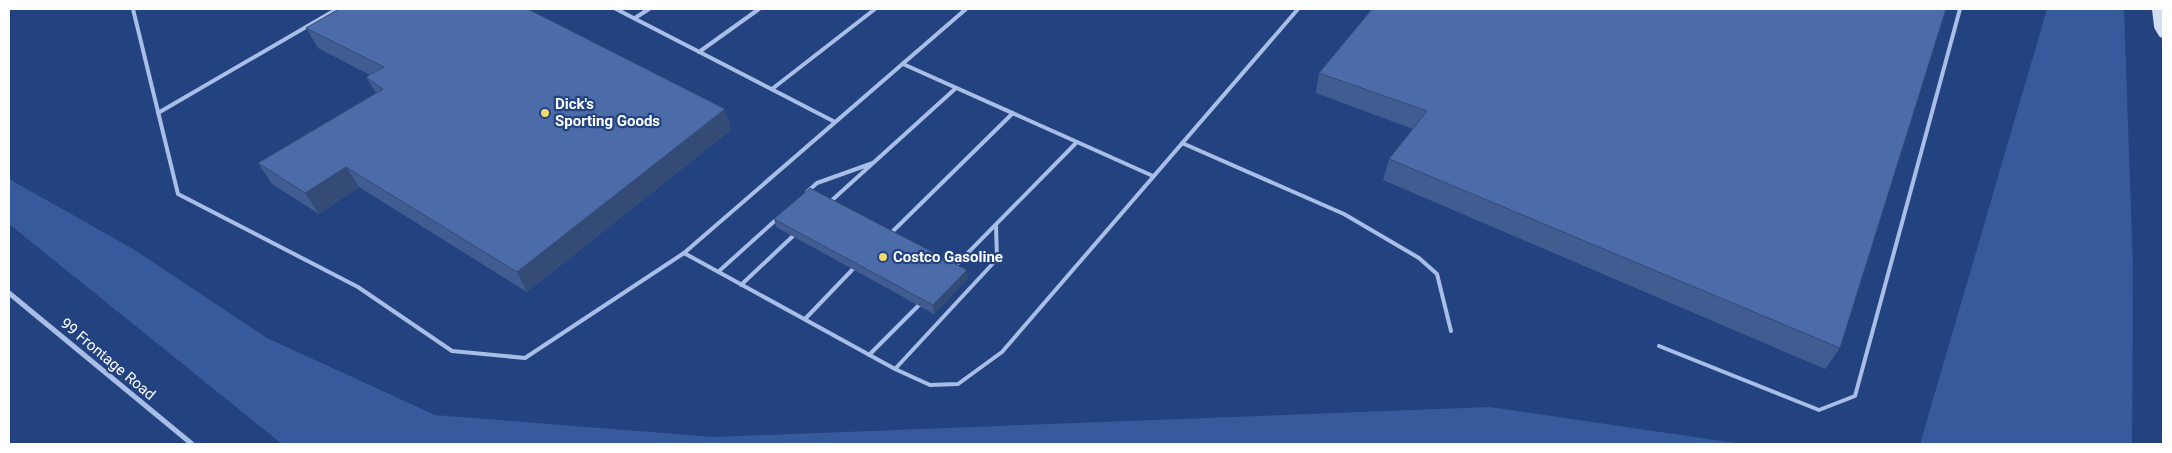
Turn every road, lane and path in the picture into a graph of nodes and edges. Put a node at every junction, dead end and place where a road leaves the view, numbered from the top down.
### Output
1 (133, 9) edge
2 (337, 9) edge
3 (616, 9) edge
4 (649, 9) edge
5 (759, 9) edge
6 (875, 9) edge
7 (966, 9) edge
8 (1298, 9) edge
9 (1960, 9) edge
10 (2157, 9) edge
11 (634, 18) junction
12 (2163, 33) edge
13 (699, 52) junction
14 (903, 64) junction
15 (956, 88) junction
16 (772, 89) junction
17 (158, 113) junction
18 (1013, 113) junction
19 (836, 122) junction
20 (1077, 142) junction
21 (1182, 143) junction
22 (873, 163) junction
23 (1153, 176) junction
24 (803, 196) edge
25 (828, 205) edge
26 (782, 215) edge
27 (996, 225) junction
28 (793, 236) edge
29 (888, 236) edge
30 (684, 254) junction
31 (853, 269) edge
32 (951, 270) edge
33 (718, 272) junction
34 (741, 285) junction
35 (9, 293) edge
36 (919, 305) edge
37 (804, 319) junction
38 (1451, 331) dead end
39 (1659, 346) dead end
40 (868, 355) junction
41 (895, 369) junction
42 (192, 444) edge

1 - 17 lane
2 - 17 lane
3 - 11 lane
4 - 11 lane
5 - 13 lane
6 - 16 lane
7 - 14 lane
8 - 21 lane
9 - 39 lane
10 - 12 main road
11 - 13 lane
13 - 16 lane
14 - 15 lane
14 - 19 lane
15 - 18 lane
15 - 22 lane
16 - 19 lane
17 - 30 lane
18 - 20 lane
18 - 29 lane
19 - 30 lane
20 - 23 lane
20 - 27 lane
21 - 23 lane
21 - 38 lane
22 - 24 lane
22 - 25 lane
23 - 41 lane
26 - 33 lane
27 - 32 lane
27 - 41 lane
28 - 34 lane
30 - 33 lane
31 - 37 lane
33 - 34 lane
34 - 37 lane
35 - 42 street, 99 Frontage Road
36 - 40 lane
37 - 40 lane
40 - 41 lane

